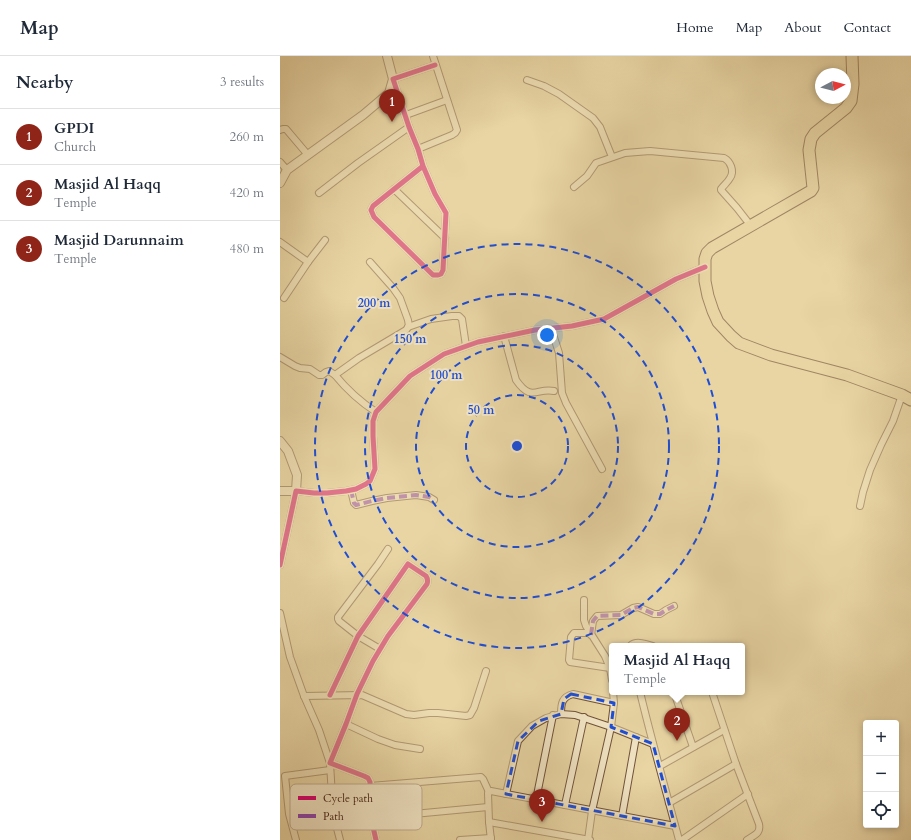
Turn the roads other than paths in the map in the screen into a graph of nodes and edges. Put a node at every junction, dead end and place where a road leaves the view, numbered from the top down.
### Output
1 (387, 56) edge
2 (433, 56) edge
3 (852, 56) edge
4 (435, 65) junction
5 (393, 78) junction
6 (526, 80) dead end
7 (447, 100) junction
8 (406, 115) junction
9 (410, 126) junction
10 (280, 130) edge
11 (418, 149) junction
12 (308, 155) junction
13 (612, 157) junction
14 (280, 162) edge
15 (423, 166) junction
16 (287, 170) junction
17 (280, 183) edge
18 (574, 187) dead end
19 (394, 189) junction
20 (319, 193) dead end
21 (751, 226) junction
22 (445, 238) junction
23 (325, 240) dead end
24 (280, 242) edge
25 (308, 262) junction
26 (370, 262) dead end
27 (705, 266) junction
28 (284, 298) dead end
29 (408, 327) junction
30 (551, 328) junction
31 (504, 336) junction
32 (466, 346) junction
33 (280, 357) edge
34 (335, 375) junction
35 (554, 391) dead end
36 (906, 397) edge
37 (376, 412) junction
38 (280, 442) edge
39 (602, 469) dead end
40 (351, 490) junction
41 (280, 491) edge
42 (296, 491) junction
43 (434, 500) dead end
44 (860, 506) dead end
45 (388, 549) dead end
46 (281, 555) edge
47 (280, 565) edge
48 (584, 600) dead end
49 (674, 606) dead end
50 (280, 613) edge
51 (591, 634) junction
52 (358, 636) junction
53 (380, 649) junction
54 (609, 666) edge
55 (609, 668) edge
56 (486, 671) dead end
57 (357, 694) junction
58 (330, 695) junction
59 (613, 695) edge
60 (641, 695) edge
61 (675, 695) edge
62 (713, 695) edge
63 (304, 696) junction
64 (614, 703) junction
65 (561, 714) junction
66 (553, 716) junction
67 (584, 718) junction
68 (346, 724) junction
69 (611, 727) junction
70 (724, 730) junction
71 (636, 738) junction
72 (653, 744) junction
73 (693, 747) junction
74 (420, 749) dead end
75 (736, 764) junction
76 (330, 766) junction
77 (660, 766) junction
78 (282, 776) edge
79 (331, 784) edge
80 (370, 784) edge
81 (395, 784) edge
82 (489, 792) junction
83 (506, 794) junction
84 (748, 794) junction
85 (536, 800) junction
86 (669, 804) junction
87 (565, 805) junction
88 (488, 807) junction
89 (592, 811) junction
90 (422, 813) edge
91 (622, 816) junction
92 (290, 818) edge
93 (489, 822) junction
94 (675, 826) junction
95 (293, 830) edge
96 (337, 830) edge
97 (374, 830) edge
98 (491, 839) edge
99 (296, 840) edge
100 (340, 840) edge
101 (376, 840) edge
102 (460, 840) edge
103 (589, 840) edge
104 (679, 840) edge
105 (682, 840) edge
106 (747, 840) edge

1 - 5 street
2 - 4 street
3 - 21 highway
4 - 5 street
4 - 7 street
5 - 8 street
5 - 12 street
6 - 13 street
7 - 8 street
7 - 11 street
8 - 9 street
9 - 11 street
9 - 20 street
10 - 12 street
11 - 15 street
12 - 16 street
13 - 18 street
13 - 21 street
14 - 16 street
15 - 19 street
15 - 22 street
16 - 17 street
19 - 22 street
19 - 22 street
21 - 27 highway
23 - 25 street
24 - 25 street
25 - 28 street
26 - 29 street
27 - 30 street
27 - 36 highway
29 - 32 street
29 - 34 street
30 - 31 street
30 - 39 street
31 - 32 street
31 - 35 street
32 - 37 street
33 - 34 street
34 - 37 street
36 - 44 street
37 - 40 street
38 - 42 street
40 - 42 street
40 - 43 street
41 - 42 street
42 - 46 street
45 - 52 street
46 - 47 street
48 - 51 street
49 - 51 street
50 - 63 street
51 - 54 street
51 - 55 street
52 - 53 street
52 - 53 street
52 - 58 street
53 - 57 street
56 - 57 street
57 - 58 street
57 - 68 street
58 - 63 street
59 - 64 street
60 - 72 street
61 - 73 street
62 - 70 street
63 - 76 street
64 - 65 street
64 - 69 street
65 - 66 street
65 - 67 street
66 - 83 street
66 - 85 street
67 - 69 street
67 - 87 street
68 - 74 street
68 - 76 street
69 - 71 street
69 - 89 street
70 - 73 street
70 - 75 street
71 - 72 street
71 - 91 street
72 - 77 street
73 - 77 street
75 - 84 street
75 - 86 street
76 - 78 street
76 - 79 street
76 - 80 street
77 - 86 street
78 - 92 street
81 - 82 street
82 - 83 street
82 - 88 street
83 - 85 street
84 - 105 street
84 - 106 street
85 - 87 street
86 - 94 street
87 - 89 street
88 - 90 street
88 - 93 street
89 - 91 street
89 - 103 street
91 - 94 street
93 - 98 street
93 - 103 street
94 - 104 street
95 - 99 street
96 - 100 street
97 - 101 street
98 - 102 street

